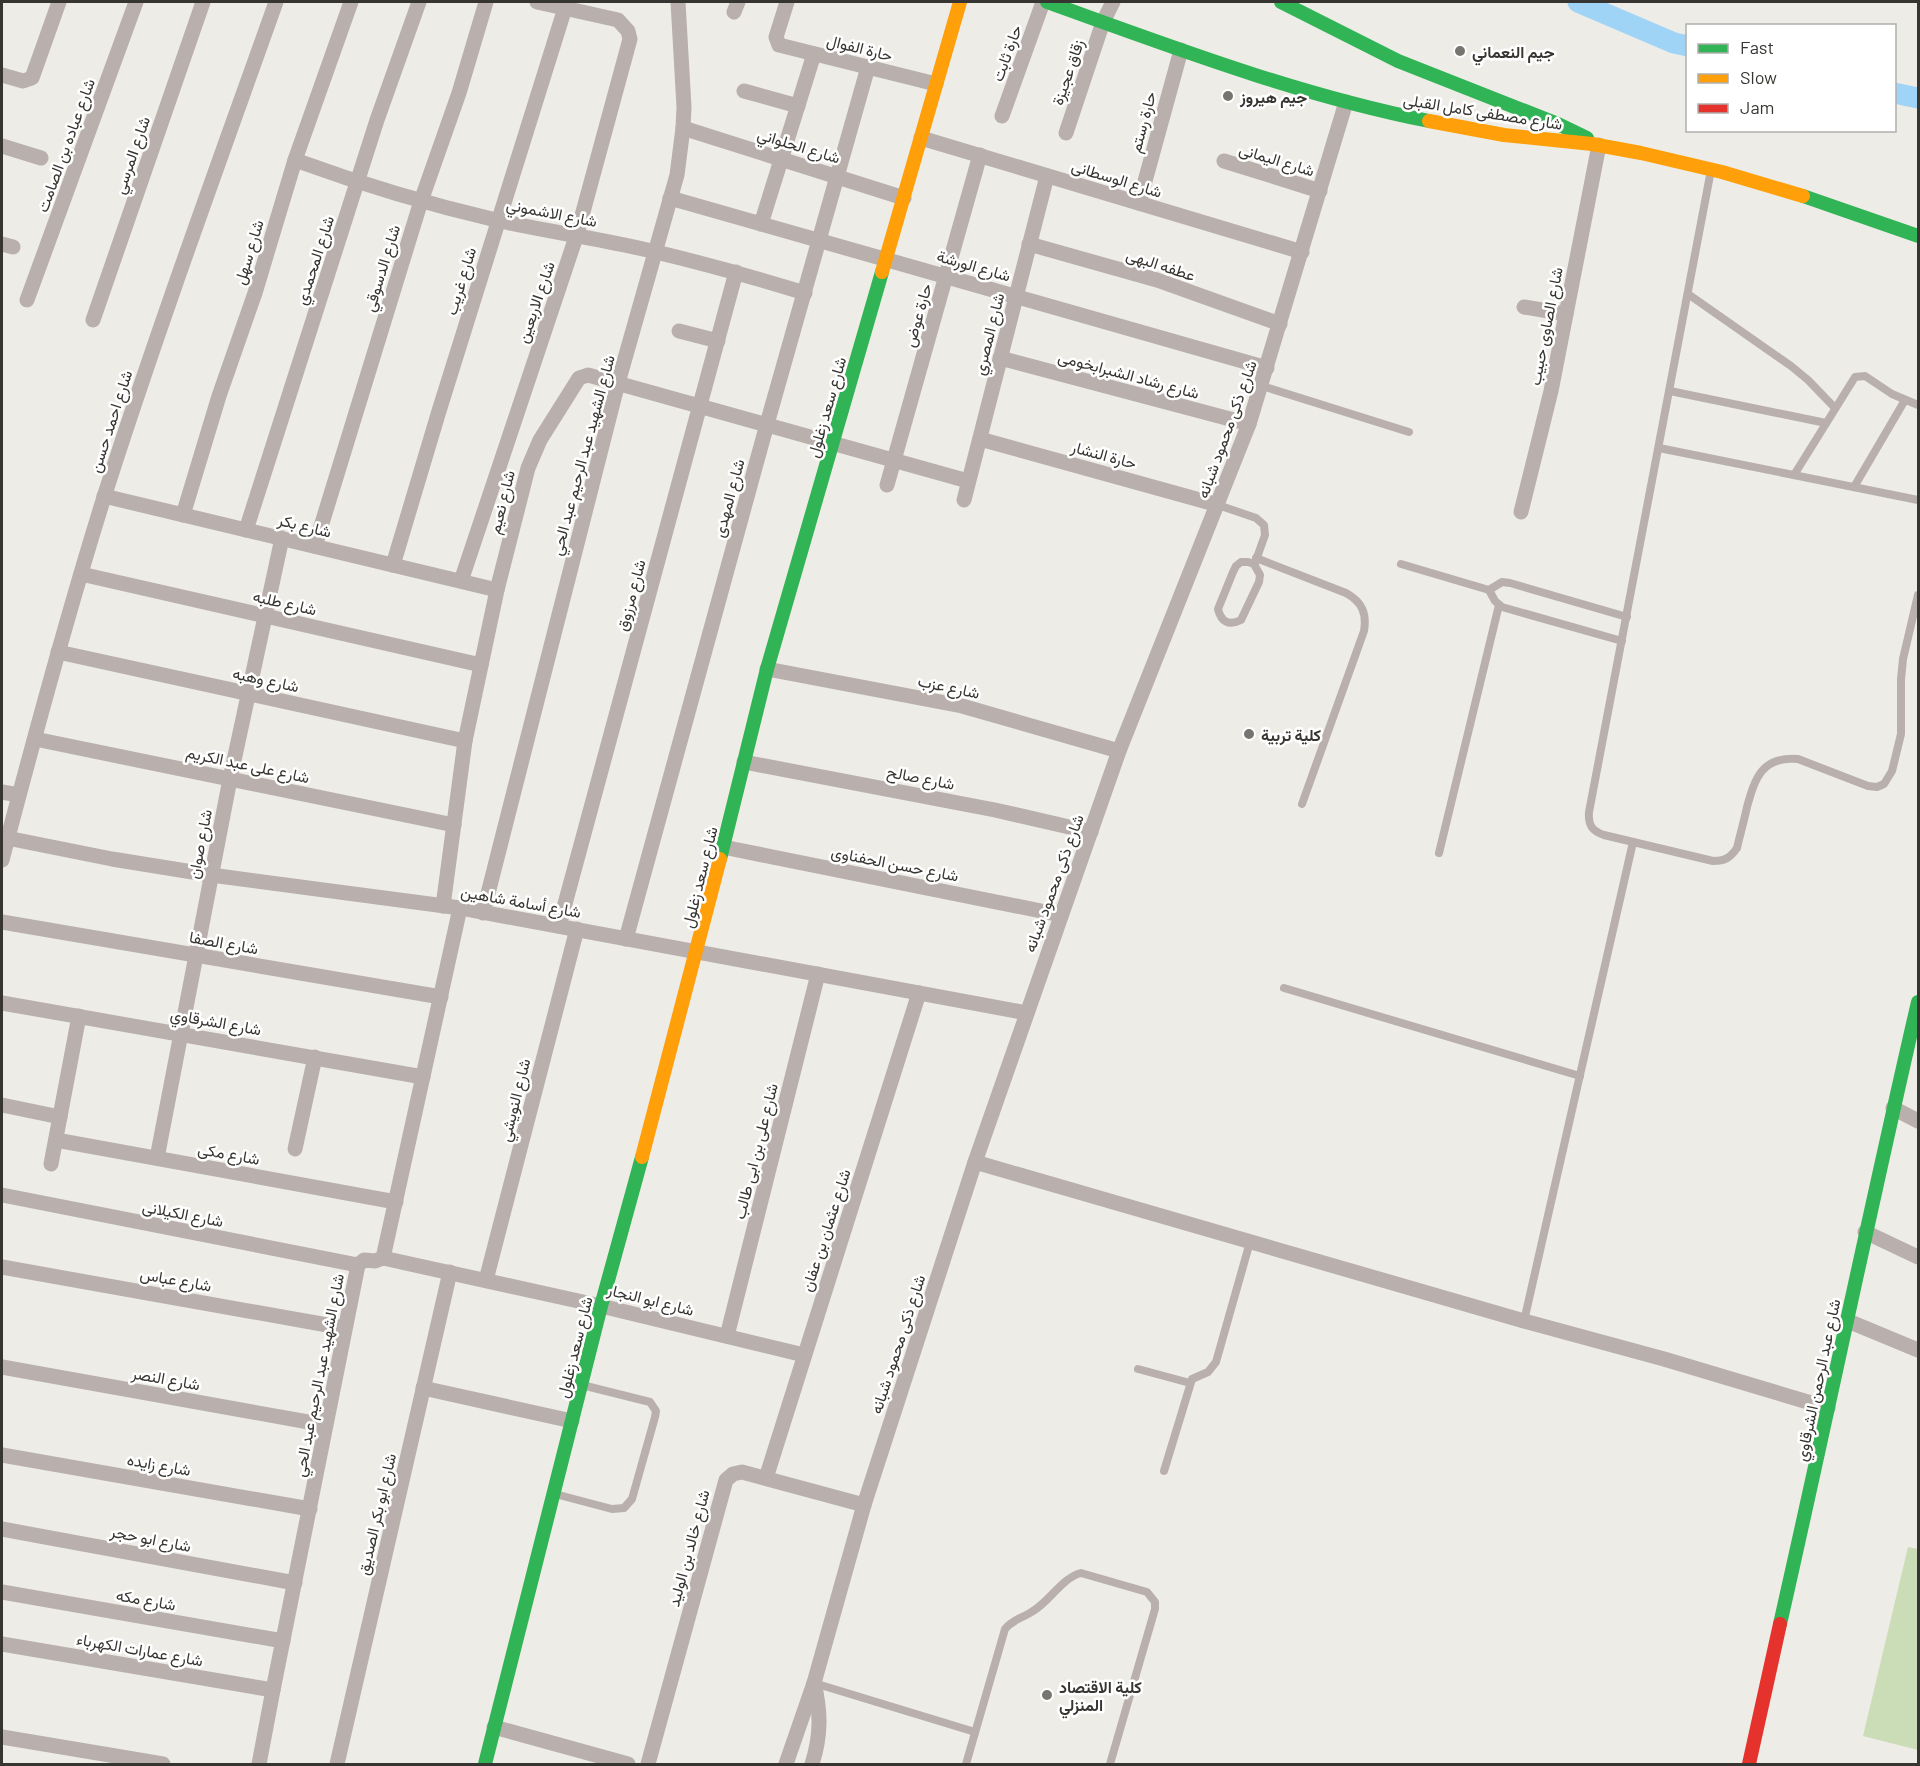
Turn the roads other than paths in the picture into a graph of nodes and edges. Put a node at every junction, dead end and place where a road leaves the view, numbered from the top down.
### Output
1 (59, 2) edge
2 (136, 2) edge
3 (203, 2) edge
4 (276, 2) edge
5 (351, 2) edge
6 (419, 2) edge
7 (486, 2) edge
8 (537, 2) edge
9 (678, 2) edge
10 (787, 2) edge
11 (960, 2) edge
12 (1045, 2) edge
13 (1113, 2) edge
14 (1281, 2) edge
15 (561, 6) edge
16 (1103, 22) junction
17 (1180, 50) junction
18 (814, 54) junction
19 (868, 68) junction
20 (2, 75) edge
21 (936, 84) junction
22 (744, 91) dead end
23 (1346, 102) junction
24 (798, 106) junction
25 (1002, 116) dead end
26 (683, 128) junction
27 (1066, 133) dead end
28 (921, 138) junction
29 (1599, 145) junction
30 (2, 146) edge
31 (980, 155) junction
32 (41, 158) dead end
33 (782, 159) junction
34 (295, 160) junction
35 (1224, 162) dead end
36 (1711, 169) junction
37 (837, 176) junction
38 (1047, 176) junction
39 (357, 183) junction
40 (1320, 190) junction
41 (670, 198) junction
42 (904, 198) junction
43 (421, 201) junction
44 (1139, 203) junction
45 (498, 220) junction
46 (761, 224) junction
47 (578, 234) junction
48 (1918, 236) edge
49 (820, 240) junction
50 (1029, 244) junction
51 (656, 251) junction
52 (1302, 252) junction
53 (887, 259) junction
54 (736, 272) junction
55 (946, 276) junction
56 (805, 293) junction
57 (1688, 294) junction
58 (1016, 296) junction
59 (27, 300) dead end
60 (1524, 307) dead end
61 (1566, 314) junction
62 (93, 320) dead end
63 (1280, 324) junction
64 (680, 331) dead end
65 (718, 340) junction
66 (1000, 358) junction
67 (1267, 368) junction
68 (618, 383) junction
69 (1262, 386) junction
70 (1670, 391) junction
71 (1905, 400) junction
72 (1918, 405) edge
73 (700, 406) junction
74 (1835, 408) junction
75 (1826, 423) junction
76 (767, 424) junction
77 (1249, 424) junction
78 (1409, 432) dead end
79 (980, 439) junction
80 (833, 442) junction
81 (1659, 448) junction
82 (894, 460) junction
83 (1794, 475) junction
84 (968, 481) junction
85 (887, 485) dead end
86 (1854, 487) junction
87 (105, 496) junction
88 (964, 500) dead end
89 (1918, 500) edge
90 (1218, 505) junction
91 (1521, 512) dead end
92 (183, 515) junction
93 (246, 530) junction
94 (282, 538) junction
95 (315, 546) junction
96 (1255, 561) junction
97 (1401, 564) dead end
98 (393, 565) junction
99 (81, 574) junction
100 (460, 581) junction
101 (497, 590) junction
102 (1490, 590) junction
103 (1918, 595) edge
104 (1499, 605) junction
105 (265, 616) junction
106 (1627, 617) junction
107 (1622, 641) junction
108 (58, 652) junction
109 (481, 665) junction
110 (768, 669) junction
111 (248, 694) junction
112 (34, 739) junction
113 (465, 741) junction
114 (1119, 752) junction
115 (744, 762) junction
116 (230, 779) junction
117 (2, 792) edge
118 (19, 795) junction
119 (1302, 804) dead end
120 (454, 825) junction
121 (1090, 832) junction
122 (8, 838) junction
123 (1633, 842) junction
124 (723, 847) junction
125 (1439, 853) dead end
126 (2, 860) edge
127 (211, 875) junction
128 (443, 906) junction
129 (460, 908) junction
130 (483, 913) junction
131 (1060, 915) junction
132 (2, 922) edge
133 (559, 926) junction
134 (576, 929) junction
135 (626, 939) junction
136 (697, 952) junction
137 (195, 955) junction
138 (818, 974) junction
139 (1284, 988) dead end
140 (919, 993) junction
141 (441, 997) junction
142 (1918, 1002) edge
143 (2, 1003) edge
144 (1027, 1012) junction
145 (79, 1016) junction
146 (180, 1033) junction
147 (315, 1058) junction
148 (1580, 1076) junction
149 (423, 1077) junction
150 (2, 1105) edge
151 (1893, 1108) junction
152 (60, 1117) junction
153 (1918, 1121) edge
154 (56, 1140) junction
155 (296, 1149) dead end
156 (157, 1158) junction
157 (975, 1162) junction
158 (51, 1164) dead end
159 (2, 1195) edge
160 (396, 1202) junction
161 (1865, 1232) junction
162 (1250, 1242) junction
163 (1918, 1257) edge
164 (383, 1258) junction
165 (358, 1265) junction
166 (2, 1267) edge
167 (450, 1272) junction
168 (486, 1280) junction
169 (601, 1305) junction
170 (1524, 1321) junction
171 (1848, 1322) junction
172 (344, 1328) junction
173 (727, 1336) junction
174 (1918, 1350) edge
175 (804, 1356) junction
176 (2, 1367) edge
177 (1138, 1369) dead end
178 (1190, 1383) junction
179 (581, 1385) junction
180 (423, 1388) junction
181 (1828, 1408) junction
182 (572, 1420) junction
183 (325, 1425) junction
184 (2, 1455) edge
185 (1164, 1471) dead end
186 (766, 1478) junction
187 (554, 1493) junction
188 (864, 1505) junction
189 (310, 1509) junction
190 (2, 1529) edge
191 (295, 1583) junction
192 (2, 1592) edge
193 (283, 1641) junction
194 (2, 1644) edge
195 (814, 1683) junction
196 (273, 1690) junction
197 (494, 1727) junction
198 (975, 1732) junction
199 (2, 1737) edge
200 (163, 1764) edge
201 (259, 1764) edge
202 (339, 1764) edge
203 (485, 1764) edge
204 (628, 1764) edge
205 (648, 1764) edge
206 (786, 1764) edge
207 (812, 1764) edge
208 (966, 1764) edge
209 (1110, 1764) edge
210 (1749, 1764) edge

1 - 20 street
2 - 59 street, شارع عباده بن الصامت
3 - 62 street, شارع المرسي
4 - 87 street, شارع احمد حسن
5 - 34 street, شارع سهل
6 - 39 street, شارع المحمدي
7 - 43 street, شارع الدسوقي
8 - 15 street
9 - 26 street, شارع الشهيد عبد الرحيم عبد الحي
10 - 18 street, حارة الفوال
11 - 21 street, شارع سعد زغلول
12 - 16 street, شارع مصطفى كامل القبلى
12 - 25 street, حارة ثابت
13 - 16 street, زقاق عجيزة
14 - 29 street
15 - 45 street, شارع غريب
15 - 47 street, شارع الاربعين
16 - 17 street, شارع مصطفى كامل القبلى
16 - 27 street, زقاق عجيزة
17 - 23 street, شارع مصطفى كامل القبلى
17 - 44 street, حارة رستم
18 - 19 street, حارة الفوال
18 - 24 street
19 - 21 street, حارة الفوال
19 - 37 street, شارع المهدى
21 - 28 street, شارع سعد زغلول
22 - 24 street
23 - 29 street, شارع مصطفى كامل القبلى
23 - 40 street, شارع ذكى محمود شبانه
24 - 33 street
26 - 33 street, شارع الحلواني
26 - 41 street, شارع الشهيد عبد الرحيم عبد الحي
28 - 31 street, شارع الوسطانى
28 - 42 street, شارع سعد زغلول
29 - 36 street, شارع مصطفى كامل القبلى
29 - 61 street, شارع الصاوى حبيب
30 - 32 street
31 - 38 street, شارع الوسطانى
31 - 55 street, حارة عوض
33 - 37 street, شارع الحلواني
33 - 46 street
34 - 39 street, شارع الاشموني
34 - 92 street, شارع سهل
35 - 40 street, شارع اليمانى
36 - 48 street, شارع مصطفى كامل القبلى
36 - 57 lane
37 - 42 street, شارع الحلواني
37 - 49 street, شارع المهدى
38 - 44 street, شارع الوسطانى
38 - 50 street, شارع المصري
39 - 43 street, شارع الاشموني
39 - 93 street, شارع المحمدي
40 - 52 street, شارع ذكى محمود شبانه
41 - 46 street, شارع الورشة
41 - 51 street, شارع الشهيد عبد الرحيم عبد الحي
42 - 53 street, شارع سعد زغلول
43 - 45 street, شارع الاشموني
43 - 95 street, شارع الدسوقي
44 - 52 street, شارع الوسطانى
45 - 47 street, شارع الاشموني
45 - 98 street, شارع غريب
46 - 49 street, شارع الورشة
47 - 51 street, شارع الاشموني
47 - 100 street, شارع الاربعين
49 - 53 street, شارع الورشة
49 - 56 street, شارع المهدى
50 - 58 street, شارع المصري
50 - 63 street, عطفه البهى
51 - 54 street, شارع الاشموني
51 - 68 street, شارع الشهيد عبد الرحيم عبد الحي
52 - 63 street, شارع ذكى محمود شبانه
53 - 55 street, شارع الورشة
53 - 80 street, شارع سعد زغلول
54 - 56 street, شارع الاشموني
54 - 65 street, شارع مرزوق
55 - 58 street, شارع الورشة
55 - 82 street, حارة عوض
56 - 76 street, شارع المهدى
57 - 70 lane
57 - 74 lane
58 - 66 street, شارع المصري
58 - 67 street, شارع الورشة
60 - 61 street
61 - 91 street, شارع الصاوى حبيب
63 - 67 street, شارع ذكى محمود شبانه
64 - 65 street
65 - 73 street, شارع مرزوق
66 - 77 street, شارع رشاد الشبرابخومى
66 - 79 street, شارع المصري
67 - 69 street, شارع ذكى محمود شبانه
68 - 73 street, شارع نعيم
68 - 101 street, شارع نعيم
68 - 130 street, شارع الشهيد عبد الرحيم عبد الحي
69 - 77 street, شارع ذكى محمود شبانه
69 - 78 lane
70 - 75 lane
70 - 81 lane
71 - 72 lane
71 - 74 lane
71 - 86 lane
73 - 76 street, شارع نعيم
73 - 133 street, شارع مرزوق
74 - 75 lane
75 - 83 lane
76 - 80 street, شارع نعيم
76 - 135 street, شارع المهدى
77 - 90 street, شارع ذكى محمود شبانه
79 - 84 street, شارع المصري
79 - 90 street, حارة النشار
80 - 82 street, شارع نعيم
80 - 110 street, شارع سعد زغلول
81 - 83 lane
81 - 106 lane
82 - 84 street, شارع نعيم
82 - 85 street, حارة عوض
83 - 86 lane
84 - 88 street, شارع المصري
86 - 89 lane
87 - 92 street, شارع بكر
87 - 99 street, شارع احمد حسن
90 - 96 lane
90 - 114 street, شارع ذكى محمود شبانه
92 - 93 street, شارع بكر
93 - 94 street, شارع بكر
94 - 95 street, شارع بكر
94 - 105 street, شارع صوان
95 - 98 street, شارع بكر
96 - 96 lane
96 - 119 lane
97 - 102 lane
98 - 100 street, شارع بكر
99 - 105 street, شارع طلبه
99 - 108 street, شارع احمد حسن
100 - 101 street, شارع بكر
101 - 109 street, شارع نعيم
102 - 104 lane
102 - 106 lane
103 - 123 lane
104 - 107 lane
104 - 125 lane
105 - 109 street, شارع طلبه
105 - 111 street, شارع صوان
106 - 107 lane
107 - 123 lane
108 - 111 street, شارع وهبه
108 - 112 street, شارع احمد حسن
109 - 113 street, شارع نعيم
110 - 114 street, شارع عزب
110 - 115 street, شارع سعد زغلول
111 - 113 street, شارع وهبه
111 - 116 street, شارع صوان
112 - 116 street, شارع على عبد الكريم
112 - 118 street, شارع احمد حسن
113 - 120 street, شارع نعيم
114 - 121 street, شارع ذكى محمود شبانه
115 - 121 street, شارع صالح
115 - 124 street, شارع سعد زغلول
116 - 120 street, شارع على عبد الكريم
116 - 127 street, شارع صوان
117 - 118 street
118 - 122 street, شارع احمد حسن
120 - 128 street, شارع نعيم
121 - 131 street, شارع ذكى محمود شبانه
122 - 126 street, شارع احمد حسن
122 - 127 street, شارع أسامة شاهين
123 - 148 lane
124 - 131 street, شارع حسن الحفناوى
124 - 136 street, شارع سعد زغلول
127 - 128 street, شارع أسامة شاهين
127 - 137 street, شارع صوان
128 - 129 street, شارع أسامة شاهين
129 - 130 street, شارع أسامة شاهين
129 - 141 street
130 - 133 street, شارع أسامة شاهين
131 - 144 street, شارع ذكى محمود شبانه
132 - 137 street, شارع الصفا
133 - 134 street, شارع أسامة شاهين
134 - 135 street, شارع أسامة شاهين
134 - 168 street, شارع النويشي
135 - 136 street, شارع أسامة شاهين
136 - 138 street, شارع أسامة شاهين
136 - 169 street, شارع سعد زغلول
137 - 141 street, شارع الصفا
137 - 146 street, شارع صوان
138 - 140 street, شارع أسامة شاهين
138 - 173 street, شارع على بن ابى طالب
139 - 148 lane
140 - 144 street, شارع أسامة شاهين
140 - 175 street, شارع عثمان بن عفان
141 - 149 street
142 - 151 street, شارع عبد الرحمن الشرقاوي
143 - 145 street, شارع الشرقاوي
144 - 157 street, شارع ذكى محمود شبانه
145 - 146 street, شارع الشرقاوي
145 - 152 street
146 - 147 street, شارع الشرقاوي
146 - 156 street, شارع صوان
147 - 149 street, شارع الشرقاوي
147 - 155 street
148 - 170 lane
149 - 160 street
150 - 152 street
151 - 153 street
151 - 161 street, شارع عبد الرحمن الشرقاوي
152 - 154 street
154 - 156 street, شارع مكى
154 - 158 street
156 - 160 street, شارع مكى
157 - 162 street
157 - 188 street, شارع ذكى محمود شبانه
159 - 165 street, شارع الكيلانى
160 - 164 street
161 - 163 street
161 - 171 street, شارع عبد الرحمن الشرقاوي
162 - 170 street
162 - 178 lane
164 - 165 street, شارع الشهيد عبد الرحيم عبد الحي
164 - 167 street, شارع ابو النجار
165 - 172 street, شارع الشهيد عبد الرحيم عبد الحي
166 - 172 street, شارع عباس
167 - 168 street, شارع ابو النجار
167 - 180 street, شارع ابو بكر الصديق
168 - 169 street, شارع ابو النجار
169 - 173 street, شارع ابو النجار
169 - 179 street, شارع سعد زغلول
170 - 181 street
171 - 174 street
171 - 181 street, شارع عبد الرحمن الشرقاوي
172 - 183 street, شارع الشهيد عبد الرحيم عبد الحي
173 - 175 street, شارع ابو النجار
175 - 186 street, شارع عثمان بن عفان
176 - 183 street, شارع النصر
177 - 178 lane
178 - 185 lane
179 - 182 street, شارع سعد زغلول
179 - 187 lane
180 - 182 street
180 - 202 street, شارع ابو بكر الصديق
181 - 210 street, شارع عبد الرحمن الشرقاوي
182 - 187 street, شارع سعد زغلول
183 - 189 street, شارع الشهيد عبد الرحيم عبد الحي
184 - 189 street, شارع زايده
186 - 188 street, شارع خالد بن الوليد
186 - 205 street, شارع خالد بن الوليد
187 - 197 street, شارع سعد زغلول
188 - 195 street, شارع ذكى محمود شبانه
189 - 191 street, شارع الشهيد عبد الرحيم عبد الحي
190 - 191 street, شارع ابو حجر
191 - 193 street, شارع الشهيد عبد الرحيم عبد الحي
192 - 193 street, شارع مكه
193 - 196 street, شارع الشهيد عبد الرحيم عبد الحي
194 - 196 street, شارع عمارات الكهرباء
195 - 198 lane
195 - 206 street, شارع ذكى محمود شبانه
195 - 207 street, شارع ذكى محمود شبانه
196 - 201 street, شارع الشهيد عبد الرحيم عبد الحي
197 - 203 street, شارع سعد زغلول
197 - 204 street
198 - 208 lane
198 - 209 lane
199 - 200 street

